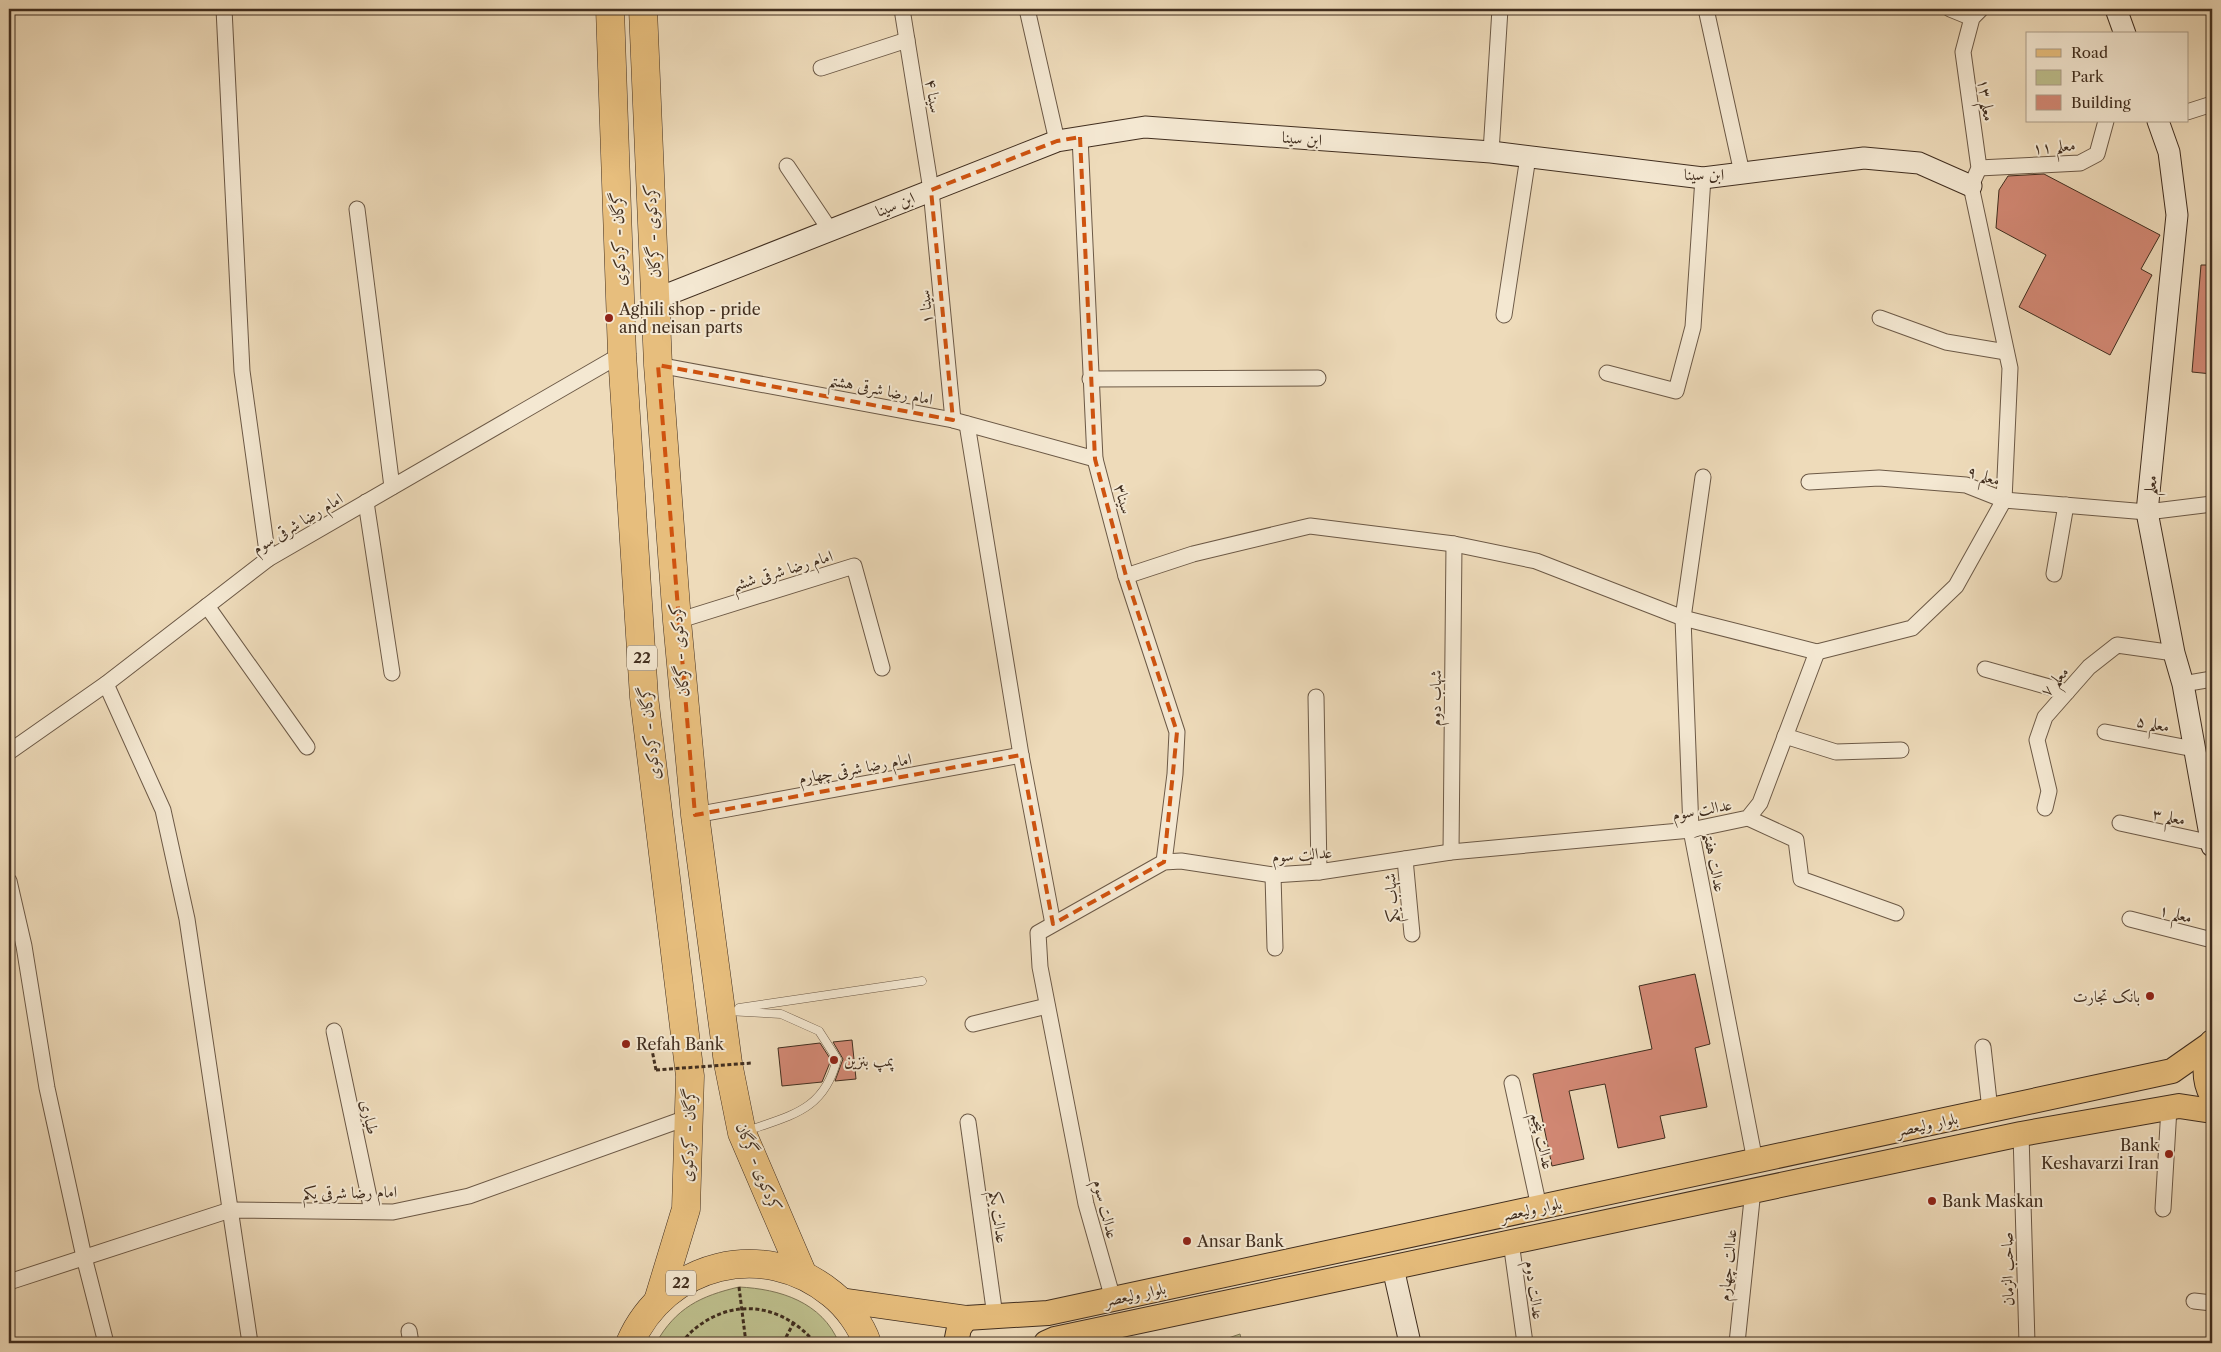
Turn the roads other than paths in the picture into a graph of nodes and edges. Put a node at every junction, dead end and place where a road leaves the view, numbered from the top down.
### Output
1 (224, 9) edge
2 (610, 9) edge
3 (643, 9) edge
4 (902, 9) edge
5 (1027, 9) edge
6 (1500, 9) edge
7 (1706, 9) edge
8 (1950, 9) edge
9 (1977, 13) edge
10 (907, 40) junction
11 (821, 68) dead end
12 (2212, 104) edge
13 (2188, 112) edge
14 (2106, 122) edge
15 (2158, 122) edge
16 (1080, 137) junction
17 (1057, 141) junction
18 (1491, 152) junction
19 (1528, 157) junction
20 (787, 166) dead end
21 (1742, 173) junction
22 (1975, 177) junction
23 (1703, 178) junction
24 (931, 190) junction
25 (357, 209) dead end
26 (830, 230) junction
27 (656, 299) junction
28 (1504, 315) dead end
29 (1880, 318) dead end
30 (2006, 352) junction
31 (622, 354) junction
32 (658, 365) junction
33 (1607, 373) dead end
34 (1318, 378) dead end
35 (1090, 379) junction
36 (960, 422) junction
37 (1095, 459) junction
38 (1702, 477) dead end
39 (1810, 482) dead end
40 (392, 487) junction
41 (2004, 500) junction
42 (366, 502) junction
43 (2212, 504) edge
44 (2066, 505) junction
45 (2147, 512) junction
46 (1454, 544) junction
47 (268, 559) junction
48 (2054, 574) dead end
49 (1126, 576) junction
50 (207, 606) junction
51 (1683, 618) junction
52 (677, 621) junction
53 (1816, 652) junction
54 (2174, 653) junction
55 (882, 668) dead end
56 (1985, 669) dead end
57 (392, 673) dead end
58 (2212, 679) edge
59 (106, 684) junction
60 (2183, 684) junction
61 (2067, 692) junction
62 (1316, 697) dead end
63 (2105, 732) dead end
64 (1785, 736) junction
65 (307, 747) dead end
66 (2194, 749) junction
67 (1902, 750) dead end
68 (9, 752) edge
69 (1021, 755) junction
70 (2045, 808) dead end
71 (695, 815) junction
72 (1748, 818) junction
73 (2120, 823) dead end
74 (1691, 830) junction
75 (2212, 844) edge
76 (1451, 852) junction
77 (1404, 859) junction
78 (1164, 862) junction
79 (1320, 872) junction
80 (1273, 875) junction
81 (9, 881) edge
82 (1896, 913) dead end
83 (2130, 919) dead end
84 (1053, 924) junction
85 (1412, 934) dead end
86 (2212, 940) edge
87 (1275, 948) dead end
88 (922, 981) dead end
89 (1047, 1006) junction
90 (722, 1011) junction
91 (973, 1024) dead end
92 (334, 1030) dead end
93 (2212, 1043) edge
94 (1983, 1047) dead end
95 (1512, 1083) dead end
96 (2212, 1096) edge
97 (2169, 1108) junction
98 (1990, 1110) junction
99 (2212, 1111) edge
100 (689, 1117) junction
101 (968, 1122) dead end
102 (742, 1133) junction
103 (2021, 1134) junction
104 (1754, 1161) junction
105 (1752, 1190) junction
106 (1539, 1207) junction
107 (2163, 1209) dead end
108 (230, 1210) junction
109 (372, 1211) junction
110 (1511, 1242) junction
111 (84, 1257) junction
112 (1393, 1268) junction
113 (803, 1275) junction
114 (9, 1282) edge
115 (1113, 1299) junction
116 (839, 1300) junction
117 (658, 1301) junction
118 (2194, 1301) dead end
119 (2212, 1303) edge
120 (995, 1316) junction
121 (966, 1318) junction
122 (106, 1343) edge
123 (250, 1343) edge
124 (630, 1343) edge
125 (867, 1343) edge
126 (956, 1343) edge
127 (1046, 1343) edge
128 (1410, 1343) edge
129 (1525, 1343) edge
130 (1737, 1343) edge
131 (2027, 1343) edge

1 - 47 street
2 - 31 highway, گرگان - کردکوی / 22
3 - 27 highway, کردکوی - گرگان / 22
4 - 10 street, سینا ۴
5 - 17 street
6 - 18 street
7 - 21 street
8 - 9 street, معلم ۱۳
9 - 22 street, معلم ۱۳
10 - 11 street
10 - 24 street, سینا ۴
12 - 13 street
14 - 22 street, معلم ۱۱
15 - 45 street, معلم
16 - 17 street, ابن سینا
16 - 18 street, ابن سینا
16 - 35 street, سینا۳
17 - 24 street, ابن سینا
18 - 19 street, ابن سینا
19 - 23 street, ابن سینا
19 - 28 street
20 - 26 street
21 - 22 street, ابن سینا
21 - 23 street, ابن سینا
22 - 30 street, معلم ۱۳
23 - 33 street
24 - 26 street, ابن سینا
24 - 36 street, سینا ۱
25 - 40 street
26 - 27 street, ابن سینا
27 - 32 highway, کردکوی - گرگان / 22
29 - 30 street
30 - 41 street, معلم ۱۳
31 - 40 street, امام رضا شرقی سوم
31 - 100 highway, گرگان - کردکوی / 22
32 - 36 street, امام رضا شرقی هشتم
32 - 52 highway, کردکوی - گرگان / 22
34 - 35 street
35 - 37 street, سینا۳
36 - 37 street, امام رضا شرقی هشتم
36 - 69 street, سینا ۱
37 - 49 street, سینا۳
38 - 51 street, عدالت هفتم
39 - 41 street, معلم ۹
40 - 42 street, امام رضا شرقی سوم
41 - 44 street, معلم ۹
41 - 53 street
42 - 47 street, امام رضا شرقی سوم
42 - 57 street
43 - 45 street, معلم ۹
44 - 45 street, معلم ۹
44 - 48 street
45 - 54 street, معلم
46 - 49 street
46 - 51 street
46 - 76 street, شهاب دوم
47 - 50 street, امام رضا شرقی سوم
49 - 78 street, سینا۳
50 - 59 street, امام رضا شرقی سوم
50 - 65 street
51 - 53 street
51 - 74 street, عدالت هفتم
52 - 55 street, امام رضا شرقی ششم
52 - 71 highway, کردکوی - گرگان / 22
53 - 64 street, عدالت سوم
54 - 60 street, معلم
54 - 61 street, معلم ۷
56 - 61 street
58 - 60 street
59 - 68 street, امام رضا شرقی سوم
59 - 108 street
60 - 66 street, معلم
61 - 70 street, معلم ۷
62 - 79 street
63 - 66 street, معلم ۵
64 - 67 street
64 - 72 street, عدالت سوم
66 - 75 street, معلم
69 - 71 street, امام رضا شرقی چهارم
69 - 84 street, سینا ۱
71 - 90 highway, کردکوی - گرگان / 22
72 - 74 street, عدالت سوم
72 - 82 street
73 - 75 street, معلم ۳
74 - 76 street, عدالت سوم
74 - 104 street, عدالت هفتم
76 - 77 street, عدالت سوم
77 - 79 street, عدالت سوم
77 - 85 street, شهاب یکم
78 - 80 street, عدالت سوم
78 - 84 street, عدالت سوم
79 - 80 street, عدالت سوم
80 - 87 street
81 - 111 street
83 - 86 street, معلم ۱
84 - 89 street, عدالت سوم
88 - 90 lane
89 - 91 street
89 - 115 street, عدالت سوم
90 - 102 highway, کردکوی - گرگان / 22
90 - 102 lane
92 - 109 street, طیاری
93 - 96 main road
93 - 98 main road, بلوار ولیعصر
94 - 98 street
95 - 106 street, عدالت پنجم
97 - 99 main road, بلوار ولیعصر
97 - 103 main road, بلوار ولیعصر
97 - 107 street
98 - 104 main road, بلوار ولیعصر
100 - 109 street, امام رضا شرقی یکم
100 - 117 highway, گرگان - کردکوی / 22
101 - 120 street, عدالت یکم
102 - 113 highway, کردکوی - گرگان / 22
103 - 105 main road, بلوار ولیعصر
103 - 131 street, صاحب الزمان
104 - 106 main road, بلوار ولیعصر
105 - 110 main road, بلوار ولیعصر
105 - 130 street, عدالت چهارم
106 - 115 main road, بلوار ولیعصر
108 - 109 street, امام رضا شرقی یکم
108 - 111 street, امام رضا شرقی یکم
108 - 123 street
110 - 112 main road, بلوار ولیعصر
110 - 129 street, عدالت دوم
111 - 114 street, امام رضا شرقی یکم
111 - 122 street
112 - 127 main road, بلوار ولیعصر
112 - 128 street
113 - 116 highway, 22
113 - 117 highway, 22
115 - 120 main road, بلوار ولیعصر
116 - 121 main road, بلوار ولیعصر
116 - 125 highway, 22
117 - 124 highway, 22
118 - 119 street
120 - 121 main road, بلوار ولیعصر
121 - 126 main road

